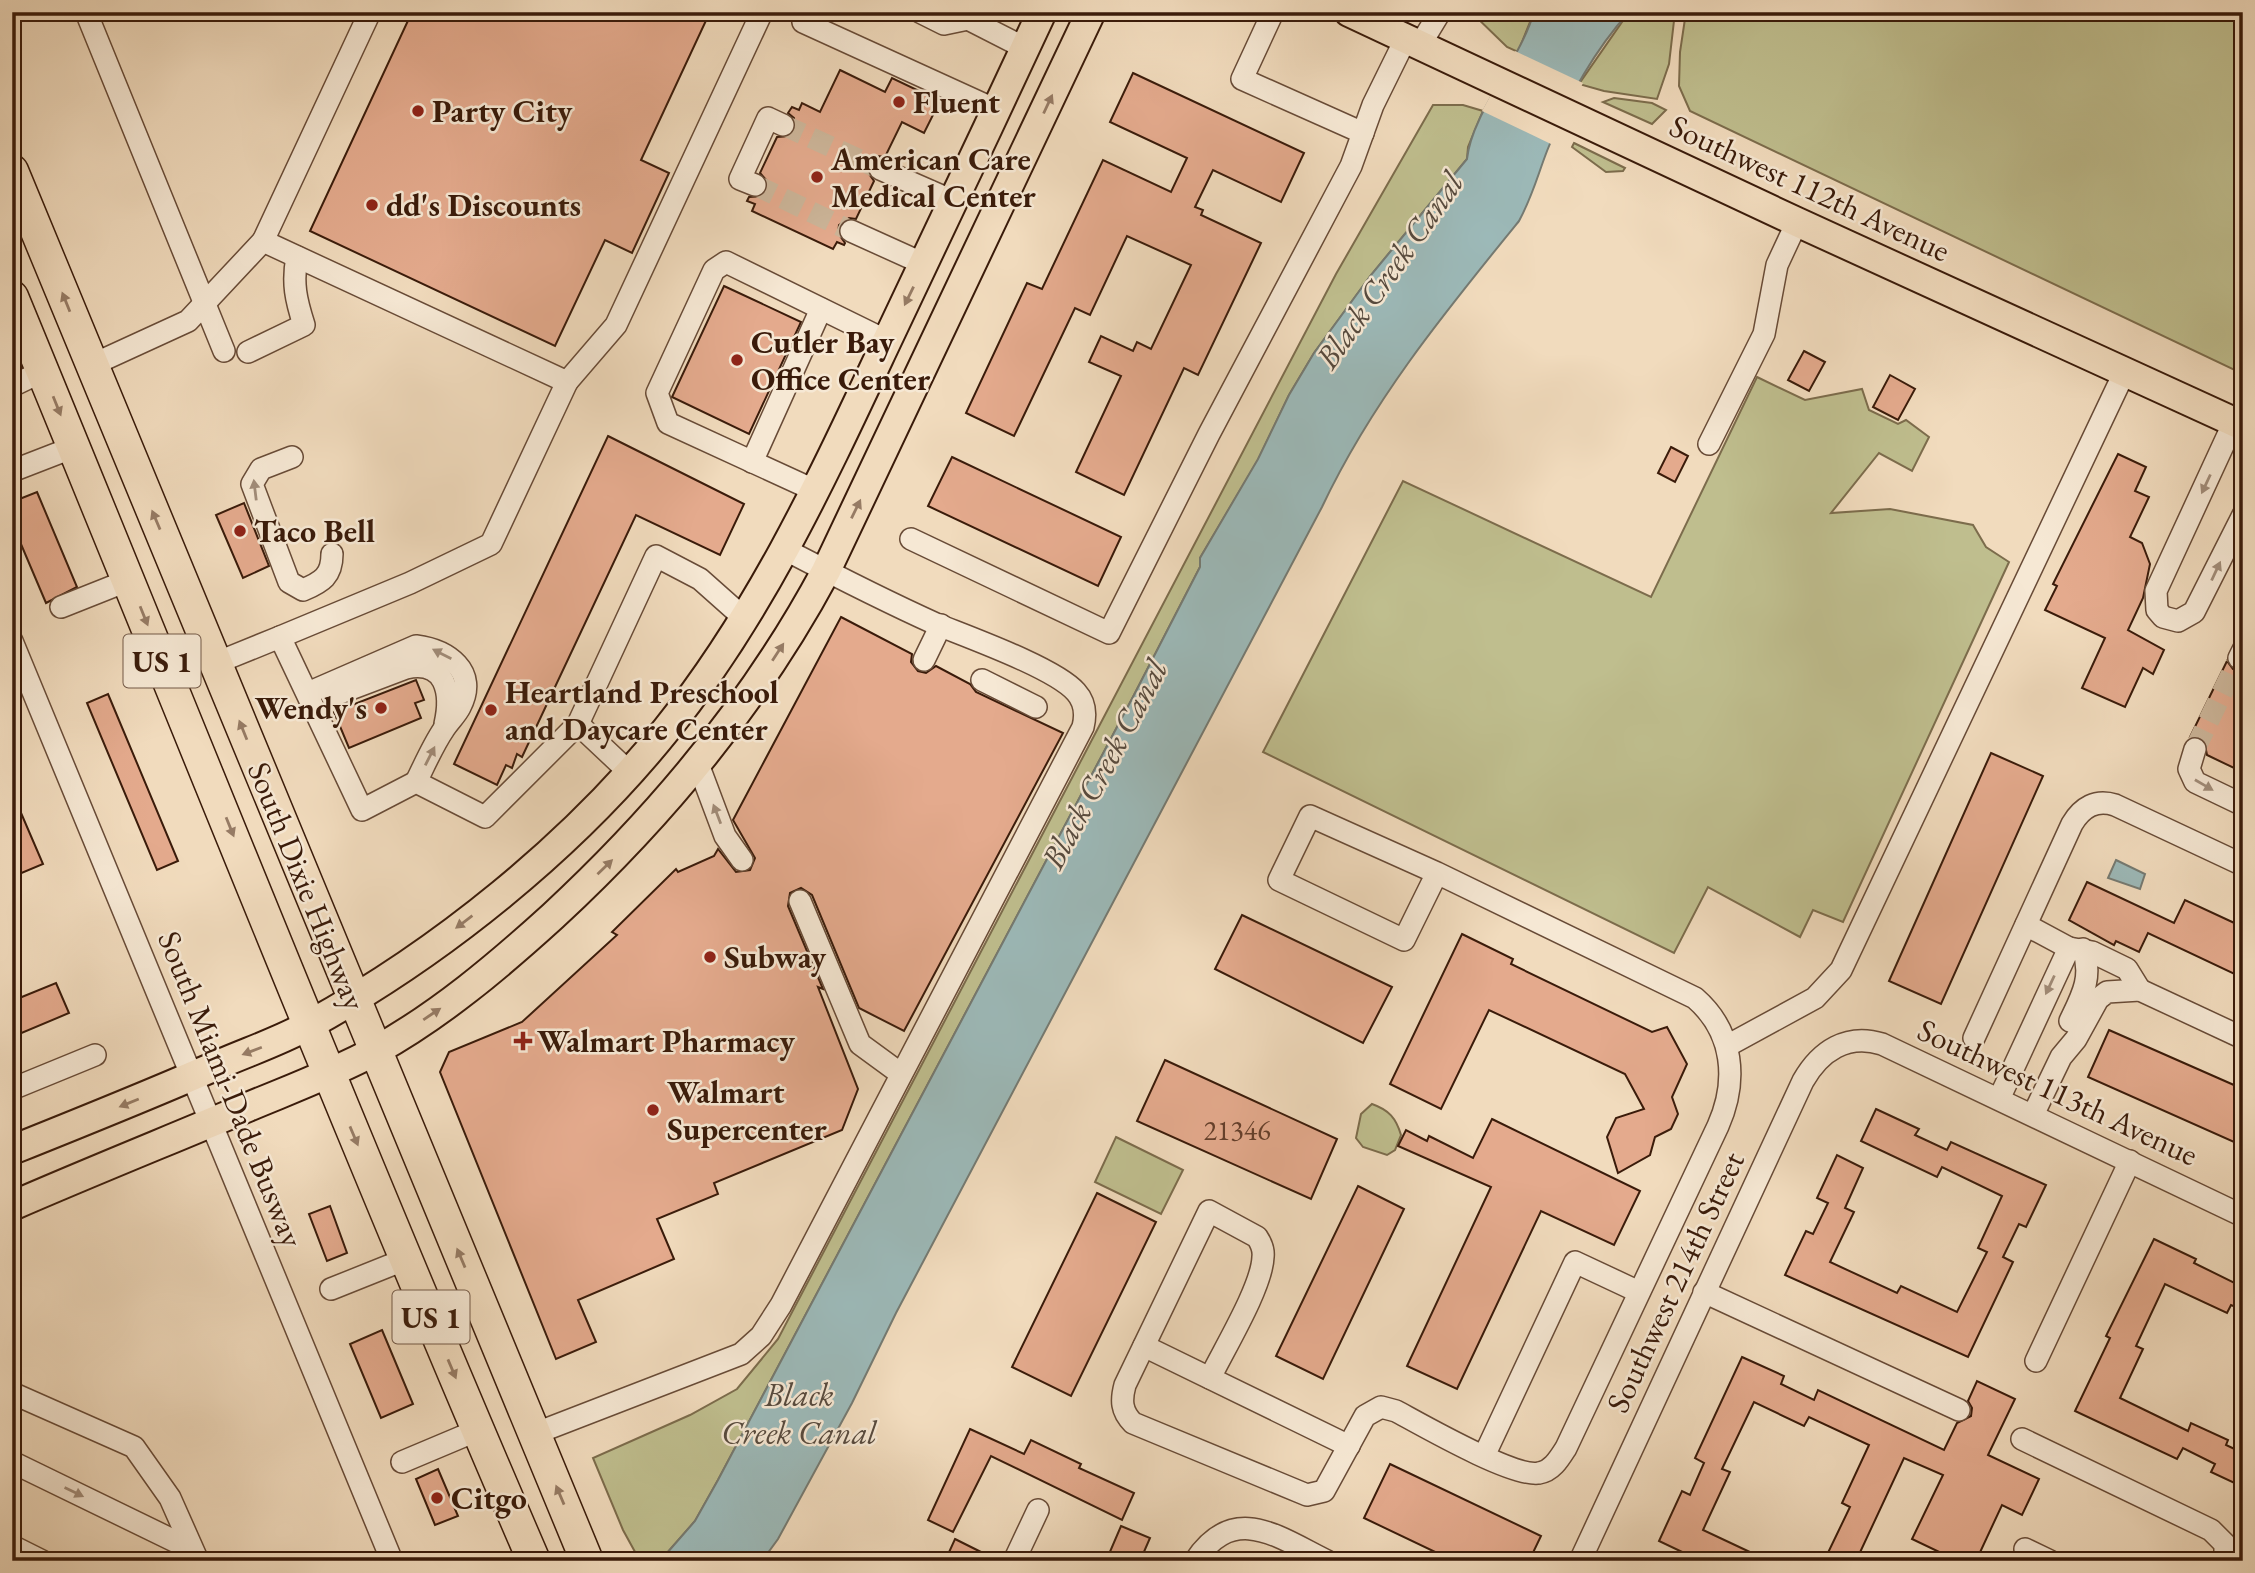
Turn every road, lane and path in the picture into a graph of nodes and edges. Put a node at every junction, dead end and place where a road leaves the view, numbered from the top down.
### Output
1 (86, 12) edge
2 (370, 12) edge
3 (762, 12) edge
4 (920, 12) edge
5 (1042, 12) edge
6 (1091, 12) edge
7 (1273, 12) edge
8 (1349, 12) edge
9 (1440, 12) edge
10 (969, 15) edge
11 (803, 22) dead end
12 (1413, 42) junction
13 (1026, 48) junction
14 (996, 110) junction
15 (783, 125) dead end
16 (1363, 133) junction
17 (880, 169) tunnel mouth
18 (12, 171) edge
19 (755, 185) dead end
20 (953, 201) junction
21 (1797, 222) junction
22 (851, 231) tunnel mouth
23 (263, 241) junction
24 (297, 257) junction
25 (924, 264) junction
26 (13, 300) edge
27 (205, 303) junction
28 (821, 309) junction
29 (887, 341) junction
30 (224, 351) dead end
31 (248, 352) dead end
32 (92, 365) junction
33 (43, 371) junction
34 (2125, 371) junction
35 (567, 382) junction
36 (12, 386) edge
37 (2238, 424) edge
38 (1709, 444) dead end
39 (74, 447) junction
40 (292, 457) dead end
41 (752, 462) junction
42 (12, 471) edge
43 (816, 491) junction
44 (2243, 515) edge
45 (911, 539) dead end
46 (786, 550) junction
47 (332, 554) dead end
48 (826, 571) junction
49 (129, 580) junction
50 (61, 607) dead end
51 (745, 619) junction
52 (941, 625) junction
53 (280, 637) junction
54 (12, 640) edge
55 (994, 648) junction
56 (924, 660) dead end
57 (216, 663) junction
58 (1053, 677) junction
59 (311, 698) junction
60 (578, 724) junction
61 (2195, 749) tunnel mouth
62 (698, 764) junction
63 (630, 773) junction
64 (416, 782) junction
65 (2243, 805) edge
66 (742, 860) dead end
67 (2243, 865) edge
68 (1437, 873) junction
69 (800, 901) dead end
70 (2026, 925) junction
71 (2076, 948) junction
72 (2140, 990) junction
73 (353, 998) junction
74 (311, 1024) junction
75 (1974, 1038) dead end
76 (2243, 1038) edge
77 (1843, 1043) joint
78 (1727, 1046) junction
79 (374, 1051) junction
80 (94, 1055) dead end
81 (2061, 1057) junction
82 (329, 1073) junction
83 (901, 1074) junction
84 (192, 1077) junction
85 (12, 1089) edge
86 (1999, 1100) junction
87 (2033, 1115) junction
88 (211, 1123) junction
89 (12, 1150) edge
90 (2130, 1160) junction
91 (12, 1206) edge
92 (2243, 1216) edge
93 (406, 1259) junction
94 (331, 1289) dead end
95 (1639, 1292) junction
96 (1704, 1292) junction
97 (1144, 1346) junction
98 (2036, 1361) dead end
99 (1210, 1378) junction
100 (12, 1394) edge
101 (1959, 1410) dead end
102 (478, 1430) junction
103 (534, 1434) junction
104 (2022, 1440) dead end
105 (1349, 1446) junction
106 (1484, 1456) junction
107 (12, 1462) edge
108 (402, 1462) dead end
109 (1038, 1510) dead end
110 (12, 1546) edge
111 (2025, 1549) dead end
112 (194, 1555) edge
113 (586, 1558) edge
114 (1583, 1560) edge
115 (42, 1561) edge
116 (392, 1561) edge
117 (534, 1561) edge
118 (1014, 1561) edge
119 (1195, 1561) edge
120 (1327, 1561) edge
121 (2050, 1561) edge
122 (2225, 1561) edge

1 - 27 street
2 - 23 street
3 - 35 street
4 - 10 street
5 - 13 main road
48 -> 6 main road
7 - 16 street
8 - 12 main road, Southwest 112th Avenue
9 - 12 street
10 - 13 street
11 - 14 street
12 - 16 street
12 - 21 main road, Southwest 112th Avenue
13 - 14 main road
14 - 20 main road
15 - 19 street
16 - 45 street
17 - 20 street
32 -> 18 highway, South Dixie Highway / US 1
20 - 25 main road
21 - 34 main road, Southwest 112th Avenue
21 - 38 street
22 - 25 street
23 - 24 street
23 - 27 street
24 - 31 street
24 - 35 street
25 -> 29 main road
26 - 33 highway, South Dixie Highway / US 1
27 - 30 street
27 - 32 street
28 - 29 street
28 - 41 street
28 - 41 street
29 - 43 main road
57 -> 32 highway, South Dixie Highway / US 1
33 - 36 street
33 -> 39 highway, South Dixie Highway / US 1
34 - 37 main road, Southwest 112th Avenue
34 - 78 street
35 - 53 street
37 -> 44 street
39 - 42 street
39 - 49 highway, South Dixie Highway / US 1
47 -> 40 street
41 - 43 street
43 - 46 main road
46 - 48 street
46 - 51 main road
48 - 52 street
62 -> 48 main road
49 - 50 street
49 -> 74 highway, South Dixie Highway / US 1
51 - 60 street
51 - 63 main road
52 - 55 street
52 - 56 street
53 - 57 street
53 - 59 street
54 - 84 street, South Miami-Dade Busway
55 - 58 street
55 - 58 street
73 -> 57 highway, South Dixie Highway / US 1
58 - 83 street
59 - 64 street
64 -> 59 street
60 - 63 street
60 - 64 street
61 -> 65 street
66 -> 62 street
79 -> 62 main road
63 -> 73 main road
67 - 70 street
68 - 68 street
68 - 78 street
69 - 83 street
70 - 71 street
70 - 75 street
71 - 72 street
71 - 81 street
71 -> 86 street
72 - 76 street
72 - 81 street
73 - 74 main road
73 - 79 highway, South Dixie Highway / US 1
74 - 82 highway, South Dixie Highway / US 1
74 -> 84 main road
77 - 86 street, Southwest 113th Avenue
77 - 96 street, Southwest 214th Street
78 - 95 street
79 - 82 main road
103 -> 79 highway, South Dixie Highway / US 1
80 - 85 street
81 - 87 street
82 - 88 main road
82 -> 93 highway, South Dixie Highway / US 1
83 - 103 street
84 - 88 street, South Miami-Dade Busway
84 -> 89 main road
86 - 87 street, Southwest 113th Avenue
87 - 90 street, Southwest 113th Avenue
88 - 91 main road
88 - 116 street, South Miami-Dade Busway
90 - 92 street, Southwest 113th Avenue
90 - 98 street
93 - 94 street
93 -> 102 highway, South Dixie Highway / US 1
95 - 106 street
95 - 106 street
96 - 101 street
96 - 114 street, Southwest 214th Street
97 - 99 street
97 - 99 street
97 - 105 street
99 - 105 street
100 - 112 street
102 - 108 street
102 - 117 highway, South Dixie Highway / US 1
113 -> 103 highway, South Dixie Highway / US 1
104 - 122 street
105 - 106 street
107 -> 112 street
109 - 118 street
110 - 115 street
111 - 121 street
119 - 120 street

